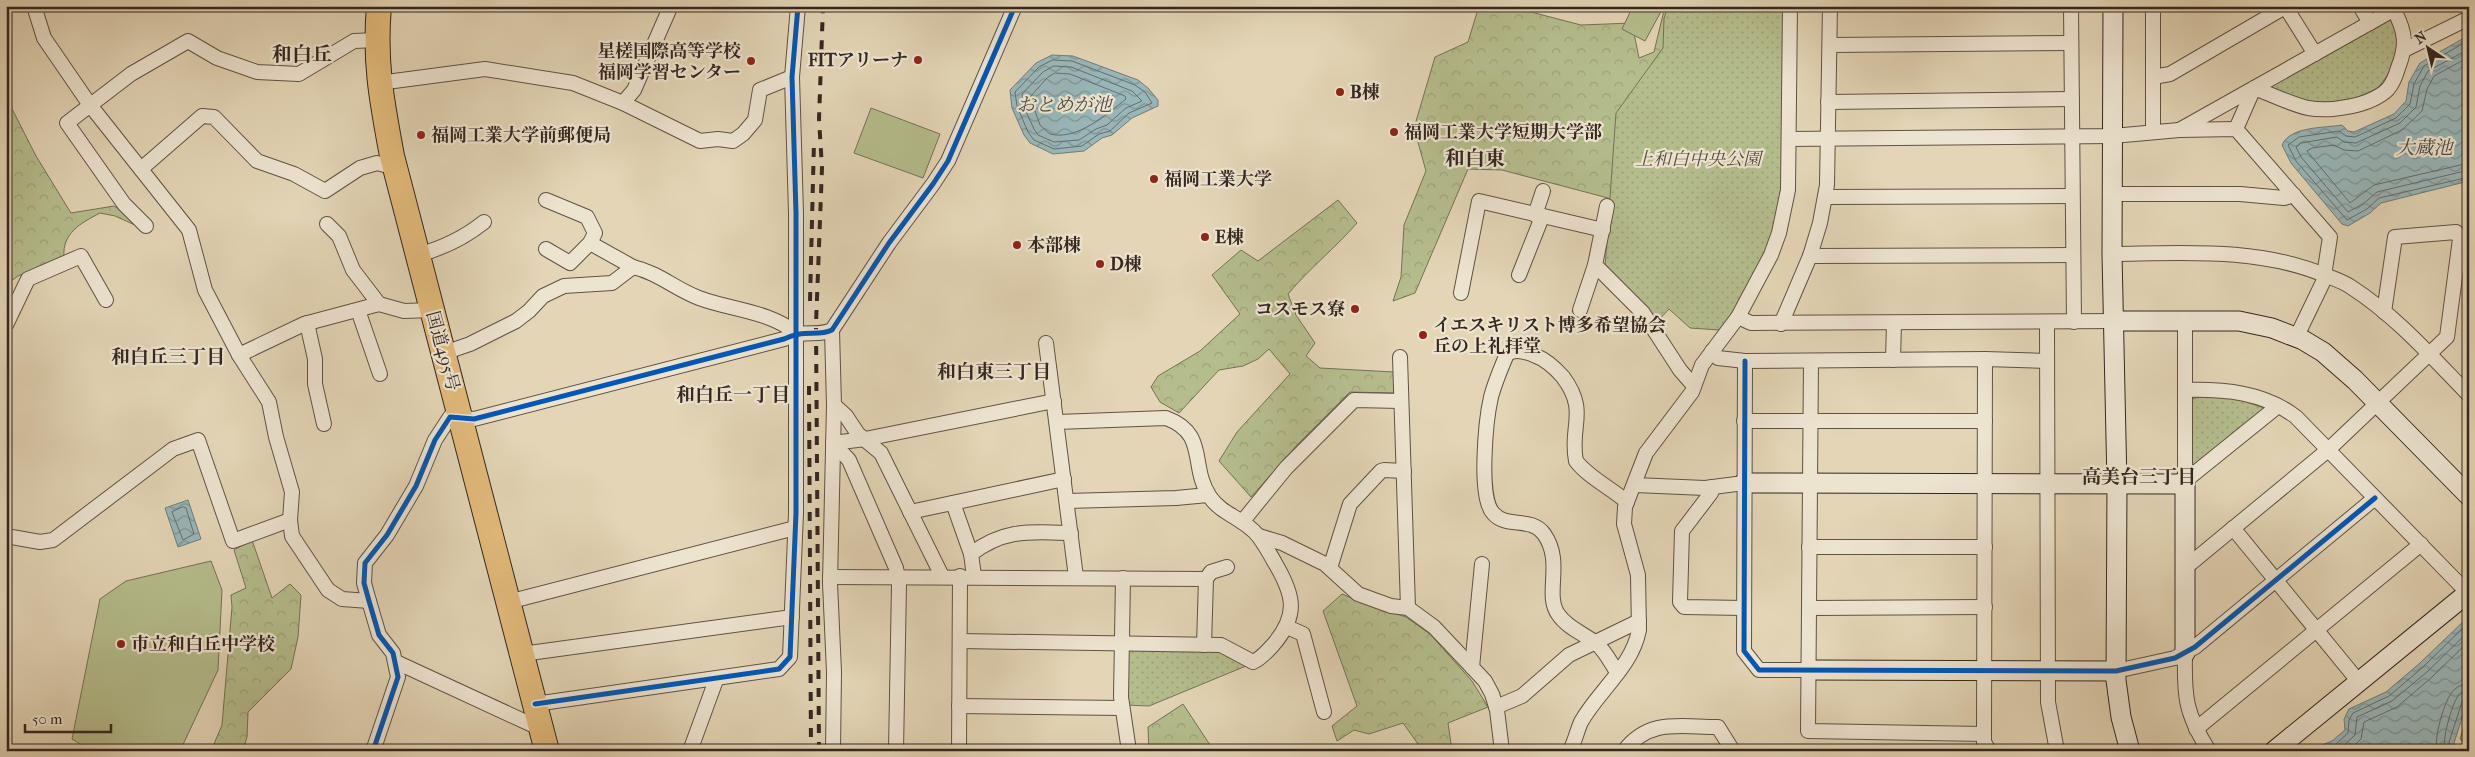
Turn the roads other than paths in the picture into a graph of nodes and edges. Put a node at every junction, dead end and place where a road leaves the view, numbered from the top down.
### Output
1 (34, 6) edge
2 (369, 6) edge
3 (379, 6) edge
4 (666, 6) edge
5 (798, 6) edge
6 (1015, 6) edge
7 (1790, 6) edge
8 (1830, 6) edge
9 (2071, 6) edge
10 (2113, 6) edge
11 (2285, 6) edge
12 (2360, 6) edge
13 (2156, 7) edge
14 (2397, 8) edge
15 (2469, 18) edge
16 (2370, 22) junction
17 (376, 40) junction
18 (2071, 43) junction
19 (1830, 45) junction
20 (2406, 48) junction
21 (2315, 54) junction
22 (792, 77) junction
23 (2153, 77) junction
24 (379, 83) junction
25 (2254, 88) junction
26 (2072, 99) junction
27 (1828, 102) junction
28 (623, 103) junction
29 (90, 106) junction
30 (2236, 129) junction
31 (2179, 130) junction
32 (2153, 132) junction
33 (2072, 136) junction
34 (2113, 136) junction
35 (1789, 139) junction
36 (1828, 139) junction
37 (396, 168) junction
38 (141, 169) junction
39 (1543, 191) dead end
40 (2112, 194) junction
41 (2294, 195) junction
42 (2072, 196) junction
43 (1825, 198) junction
44 (546, 200) dead end
45 (1607, 206) dead end
46 (1538, 216) junction
47 (484, 222) dead end
48 (327, 224) dead end
49 (146, 226) dead end
50 (1603, 230) junction
51 (590, 243) junction
52 (546, 249) dead end
53 (2112, 254) junction
54 (418, 255) junction
55 (2072, 255) junction
56 (1810, 256) junction
57 (570, 263) junction
58 (1595, 265) junction
59 (633, 268) junction
60 (2325, 275) junction
61 (1519, 276) dead end
62 (564, 286) junction
63 (1461, 294) dead end
64 (106, 300) dead end
65 (379, 304) junction
66 (358, 310) junction
67 (431, 310) junction
68 (1580, 310) dead end
69 (2384, 312) junction
70 (1738, 317) junction
71 (2114, 321) junction
72 (2074, 322) junction
73 (2185, 322) junction
74 (307, 323) junction
75 (1894, 323) junction
76 (2047, 323) junction
77 (6, 324) edge
78 (1781, 324) junction
79 (832, 330) junction
80 (796, 333) junction
81 (2296, 338) junction
82 (1046, 343) dead end
83 (1712, 351) junction
84 (444, 353) junction
85 (2429, 354) junction
86 (239, 355) junction
87 (1400, 357) dead end
88 (1985, 358) junction
89 (1893, 360) junction
90 (1745, 361) junction
91 (1811, 361) junction
92 (2047, 361) junction
93 (380, 374) dead end
94 (1694, 386) junction
95 (2185, 390) junction
96 (2469, 395) edge
97 (1054, 401) junction
98 (1402, 401) junction
99 (2377, 403) junction
100 (834, 406) junction
101 (2278, 406) junction
102 (460, 417) junction
103 (1744, 421) junction
104 (1810, 421) junction
105 (1985, 421) junction
106 (1057, 422) junction
107 (324, 424) dead end
108 (865, 439) junction
109 (833, 443) junction
110 (2328, 450) junction
111 (1404, 471) junction
112 (1064, 479) junction
113 (2185, 481) junction
114 (1809, 482) junction
115 (1744, 483) junction
116 (1985, 483) junction
117 (2047, 483) junction
118 (2117, 484) junction
119 (1635, 485) junction
120 (1712, 487) junction
121 (1208, 495) junction
122 (2469, 496) edge
123 (2375, 498) junction
124 (1067, 501) junction
125 (1627, 502) junction
126 (953, 503) junction
127 (910, 512) junction
128 (290, 520) junction
129 (1242, 522) junction
130 (795, 528) junction
131 (2233, 528) junction
132 (1071, 533) junction
133 (6, 536) edge
134 (1259, 536) junction
135 (2420, 544) junction
136 (1809, 547) junction
137 (1985, 547) junction
138 (971, 554) junction
139 (1482, 564) dead end
140 (1227, 566) dead end
141 (1330, 568) junction
142 (2185, 568) junction
143 (898, 576) junction
144 (942, 576) junction
145 (960, 576) junction
146 (974, 576) junction
147 (830, 577) junction
148 (1076, 577) junction
149 (1123, 578) junction
150 (1206, 579) junction
151 (2276, 580) junction
152 (2468, 593) edge
153 (369, 601) junction
154 (508, 602) junction
155 (1985, 607) junction
156 (1408, 608) junction
157 (1744, 608) junction
158 (1810, 608) junction
159 (792, 617) junction
160 (1639, 621) junction
161 (1287, 627) junction
162 (2317, 630) junction
163 (960, 641) junction
164 (1594, 642) junction
165 (1122, 644) junction
166 (1204, 645) junction
167 (2185, 653) junction
168 (522, 654) junction
169 (396, 662) junction
170 (1472, 667) junction
171 (1809, 670) junction
172 (1985, 670) junction
173 (2048, 670) junction
174 (2116, 671) junction
175 (1618, 672) junction
176 (716, 680) junction
177 (2359, 682) junction
178 (535, 704) junction
179 (959, 706) junction
180 (1496, 707) junction
181 (1122, 708) junction
182 (1324, 712) dead end
183 (2196, 730) junction
184 (1984, 734) junction
185 (544, 740) edge
186 (373, 751) edge
187 (690, 751) edge
188 (833, 751) edge
189 (896, 751) edge
190 (959, 751) edge
191 (1129, 751) edge
192 (1502, 751) edge
193 (1570, 751) edge
194 (1624, 751) edge
195 (1733, 751) edge
196 (1988, 751) edge
197 (2056, 751) edge
198 (2130, 751) edge
199 (2209, 751) edge
200 (2274, 751) edge

1 - 29 street
2 - 17 street
3 - 17 highway, 国道495号
4 - 28 street
5 - 22 street
6 - 79 street
7 - 35 street
8 - 19 street
9 - 18 street
10 - 34 street
11 - 21 street
11 - 23 street
12 - 16 street
13 - 23 street
14 - 16 street
14 - 20 street
15 - 20 street
16 - 21 street
17 - 24 highway, 国道495号
17 - 29 street
18 - 19 street
18 - 26 street
19 - 27 street
20 - 25 street
21 - 25 street
22 - 28 street
22 - 80 street
23 - 32 street
24 - 28 street
24 - 37 highway, 国道495号
25 - 30 street
25 - 31 street
26 - 27 street
26 - 33 street
27 - 36 street
29 - 38 street
29 - 49 street
30 - 31 street
30 - 41 street
31 - 32 street
32 - 34 street
33 - 34 street
33 - 36 street
33 - 42 street
34 - 40 street
35 - 36 street
35 - 70 street
36 - 43 street
37 - 38 street
37 - 54 highway, 国道495号
38 - 86 street
39 - 46 street
40 - 41 street
40 - 53 street
41 - 60 street
42 - 43 street
42 - 55 street
43 - 56 street
44 - 51 street
45 - 50 street
46 - 50 street
46 - 61 street
46 - 63 street
47 - 54 street
48 - 65 street
50 - 58 street
51 - 57 street
51 - 59 street
52 - 57 street
53 - 60 street
53 - 71 street
54 - 67 highway, 国道495号
55 - 56 street
55 - 72 street
56 - 78 street
57 - 62 street
58 - 68 street
58 - 94 street
59 - 62 street
59 - 80 street
60 - 69 street
60 - 81 street
62 - 84 street
64 - 77 street
65 - 66 street
65 - 67 street
66 - 74 street
66 - 93 street
67 - 84 highway, 国道495号
69 - 85 street
69 - 85 street
70 - 78 street
70 - 83 street
71 - 72 street
71 - 73 street
71 - 118 street
72 - 76 street
73 - 81 street
73 - 95 street
74 - 86 street
74 - 107 street
75 - 76 street
75 - 78 street
75 - 89 street
76 - 92 street
79 - 80 street
79 - 100 street
80 - 102 street
80 - 130 street
81 - 99 street
82 - 97 street
83 - 90 street
83 - 94 street
84 - 102 highway, 国道495号
85 - 96 street
85 - 99 street
86 - 128 street
87 - 98 street
88 - 89 street
88 - 92 street
88 - 105 street
89 - 91 street
90 - 91 street
90 - 103 street
91 - 104 street
92 - 117 street
94 - 119 street
95 - 101 street
95 - 113 street
97 - 106 street
97 - 108 street
98 - 111 street
98 - 129 street
99 - 110 street
99 - 122 street
100 - 108 street
100 - 109 street
101 - 110 street
101 - 113 street
102 - 153 street
102 - 154 highway, 国道495号
103 - 104 street
103 - 115 street
104 - 105 street
104 - 114 street
105 - 116 street
106 - 112 street
106 - 121 street
108 - 109 street
108 - 127 street
109 - 143 street
109 - 147 street
110 - 123 street
110 - 131 street
111 - 141 street
111 - 156 street
112 - 124 street
112 - 126 street
113 - 118 street
113 - 142 street
114 - 115 street
114 - 116 street
114 - 136 street
115 - 120 street
115 - 157 street
116 - 117 street
116 - 137 street
117 - 118 street
117 - 173 street
118 - 174 street
119 - 120 street
119 - 125 street
120 - 157 street
121 - 124 street
121 - 129 street
123 - 135 street
123 - 151 street
124 - 132 street
125 - 160 street
125 - 164 street
126 - 127 street
126 - 138 street
127 - 144 street
128 - 133 street
128 - 153 street
129 - 134 street
130 - 154 street
130 - 159 street
131 - 142 street
131 - 151 street
132 - 138 street
132 - 148 street
134 - 141 street
134 - 161 street
135 - 152 street
135 - 162 street
136 - 137 street
136 - 158 street
137 - 155 street
138 - 146 street
139 - 170 street
140 - 150 street
141 - 156 street
142 - 167 street
143 - 144 street
143 - 147 street
143 - 189 street
144 - 145 street
145 - 146 street
145 - 163 street
146 - 148 street
147 - 188 street
148 - 149 street
149 - 150 street
149 - 165 street
150 - 166 street
151 - 162 street
151 - 167 street
152 - 177 street
153 - 169 street
154 - 168 highway, 国道495号
155 - 158 street
155 - 172 street
156 - 170 street
157 - 171 street
158 - 171 street
159 - 168 street
159 - 176 street
160 - 164 street
160 - 175 street
161 - 166 street
161 - 182 street
162 - 177 street
162 - 183 street
163 - 165 street
163 - 179 street
164 - 175 street
164 - 180 street
165 - 166 street
165 - 181 street
167 - 174 street
167 - 183 street
168 - 178 highway, 国道495号
169 - 185 street
169 - 186 street
170 - 180 street
171 - 172 street
171 - 184 street
172 - 173 street
172 - 184 street
173 - 174 street
173 - 197 street
174 - 198 street
175 - 193 street
176 - 178 street
176 - 187 street
177 - 200 street
178 - 185 highway, 国道495号
179 - 181 street
179 - 190 street
180 - 192 street
181 - 191 street
183 - 199 street
184 - 196 street
194 - 195 street

